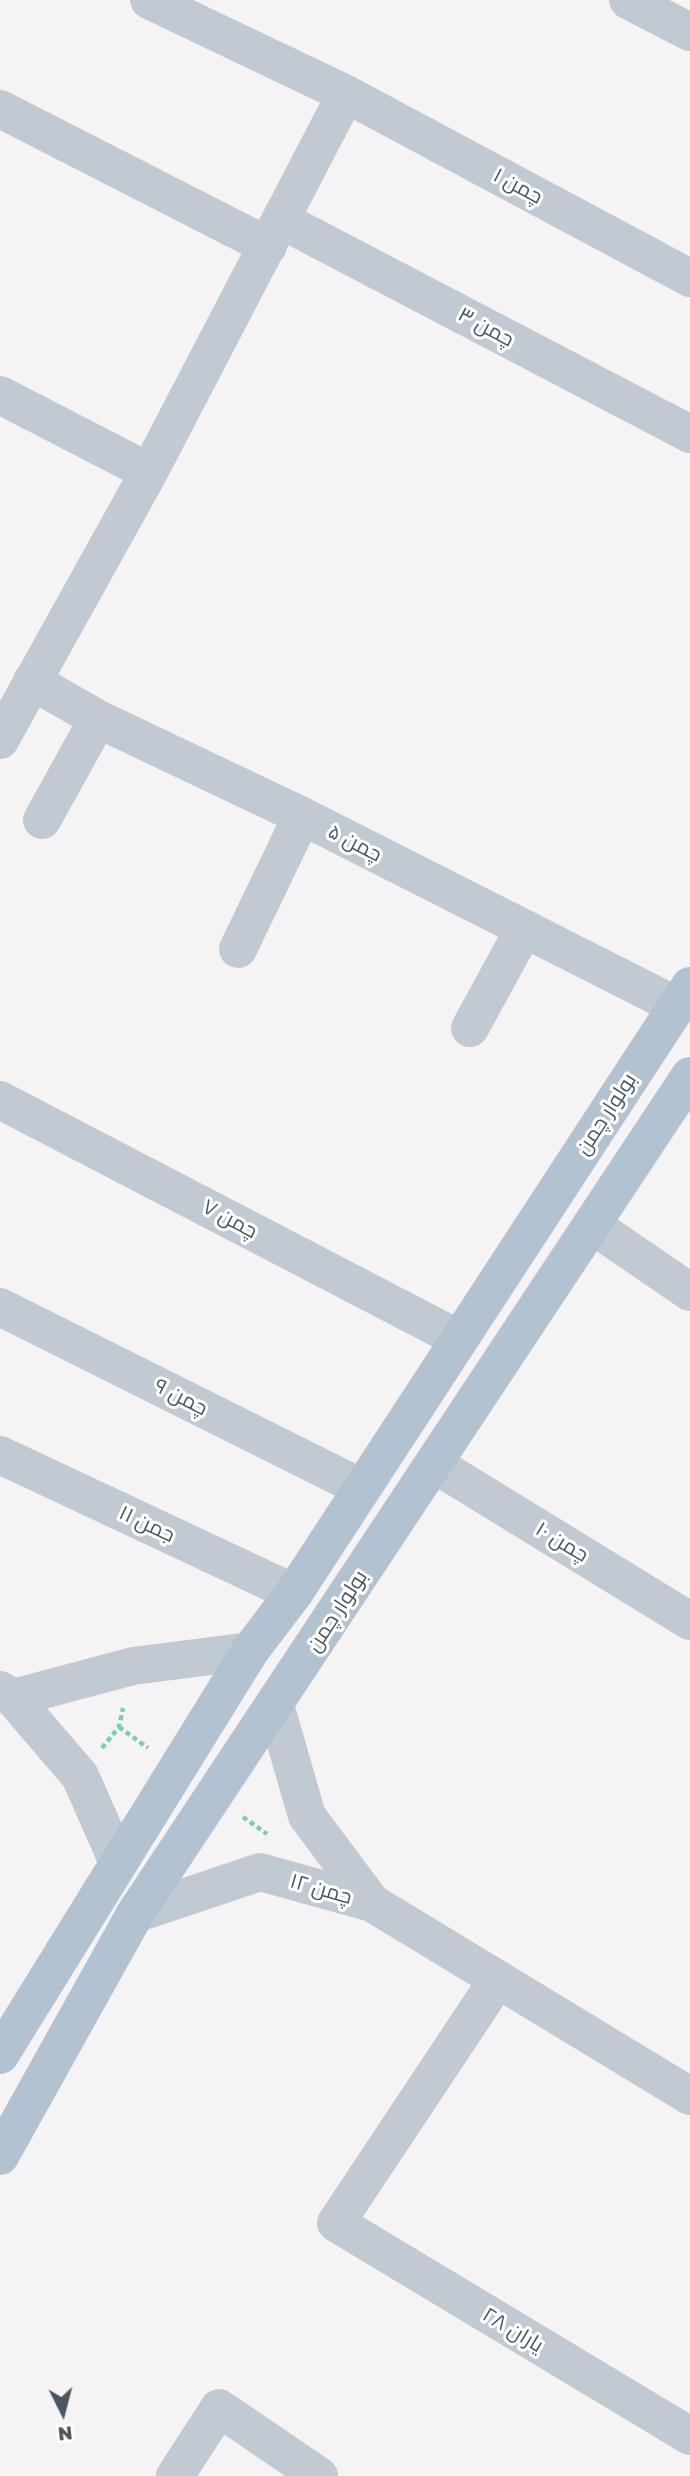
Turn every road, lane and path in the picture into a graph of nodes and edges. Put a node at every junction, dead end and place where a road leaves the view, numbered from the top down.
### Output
1 (149, 0) edge
2 (628, 0) edge
3 (690, 32) edge
4 (346, 94) junction
5 (0, 109) edge
6 (274, 233) junction
7 (690, 278) edge
8 (0, 395) edge
9 (690, 434) edge
10 (149, 472) junction
11 (18, 691) edge
12 (97, 719) junction
13 (0, 740) edge
14 (302, 816) junction
15 (42, 820) dead end
16 (524, 929) junction
17 (238, 949) dead end
18 (684, 996) edge
19 (470, 1028) dead end
20 (690, 1076) edge
21 (0, 1100) edge
22 (592, 1225) junction
23 (690, 1292) edge
24 (0, 1307) edge
25 (459, 1339) junction
26 (0, 1455) edge
27 (434, 1464) junction
28 (362, 1488) junction
29 (294, 1592) junction
30 (690, 1621) edge
31 (250, 1651) junction
32 (133, 1666) junction
33 (7, 1694) edge
34 (275, 1705) junction
35 (80, 1776) junction
36 (118, 1862) junction
37 (372, 1903) junction
38 (135, 1914) junction
39 (498, 1979) junction
40 (0, 2055) edge
41 (690, 2096) edge
42 (0, 2156) edge
43 (690, 2436) edge
44 (175, 2476) edge
45 (319, 2476) edge

1 - 4 street, چمن ۱
2 - 3 street
4 - 6 street
4 - 7 street, چمن ۱
5 - 6 street, چمن ۳
6 - 9 street, چمن ۳
6 - 10 street
8 - 10 street
10 - 11 street
11 - 12 street, چمن ۵
11 - 13 street
12 - 14 street, چمن ۵
12 - 15 street
14 - 16 street, چمن ۵
14 - 17 street
16 - 18 street, چمن ۵
16 - 19 street
18 - 25 main road, بولوار چمن
20 - 22 main road, بولوار چمن
21 - 25 street, چمن ۷
22 - 23 street
22 - 27 main road, بولوار چمن
24 - 28 street, چمن ۹
25 - 28 main road, بولوار چمن
26 - 29 street, جمن ۱۱
27 - 30 street, چمن ۱۰
27 - 34 main road, بولوار چمن
28 - 29 main road, بولوار چمن
29 - 31 main road, بولوار چمن
31 - 32 street
31 - 36 main road, بولوار چمن
32 - 33 street
32 - 35 path
33 - 35 street
34 - 37 street, چمن ۱۲
34 - 38 main road, بولوار چمن
35 - 36 street
36 - 40 main road, بولوار چمن
37 - 38 street, چمن ۱۲
37 - 39 street
38 - 42 main road, بولوار چمن
39 - 41 street
39 - 43 street, یاران ۲۸
44 - 45 street

